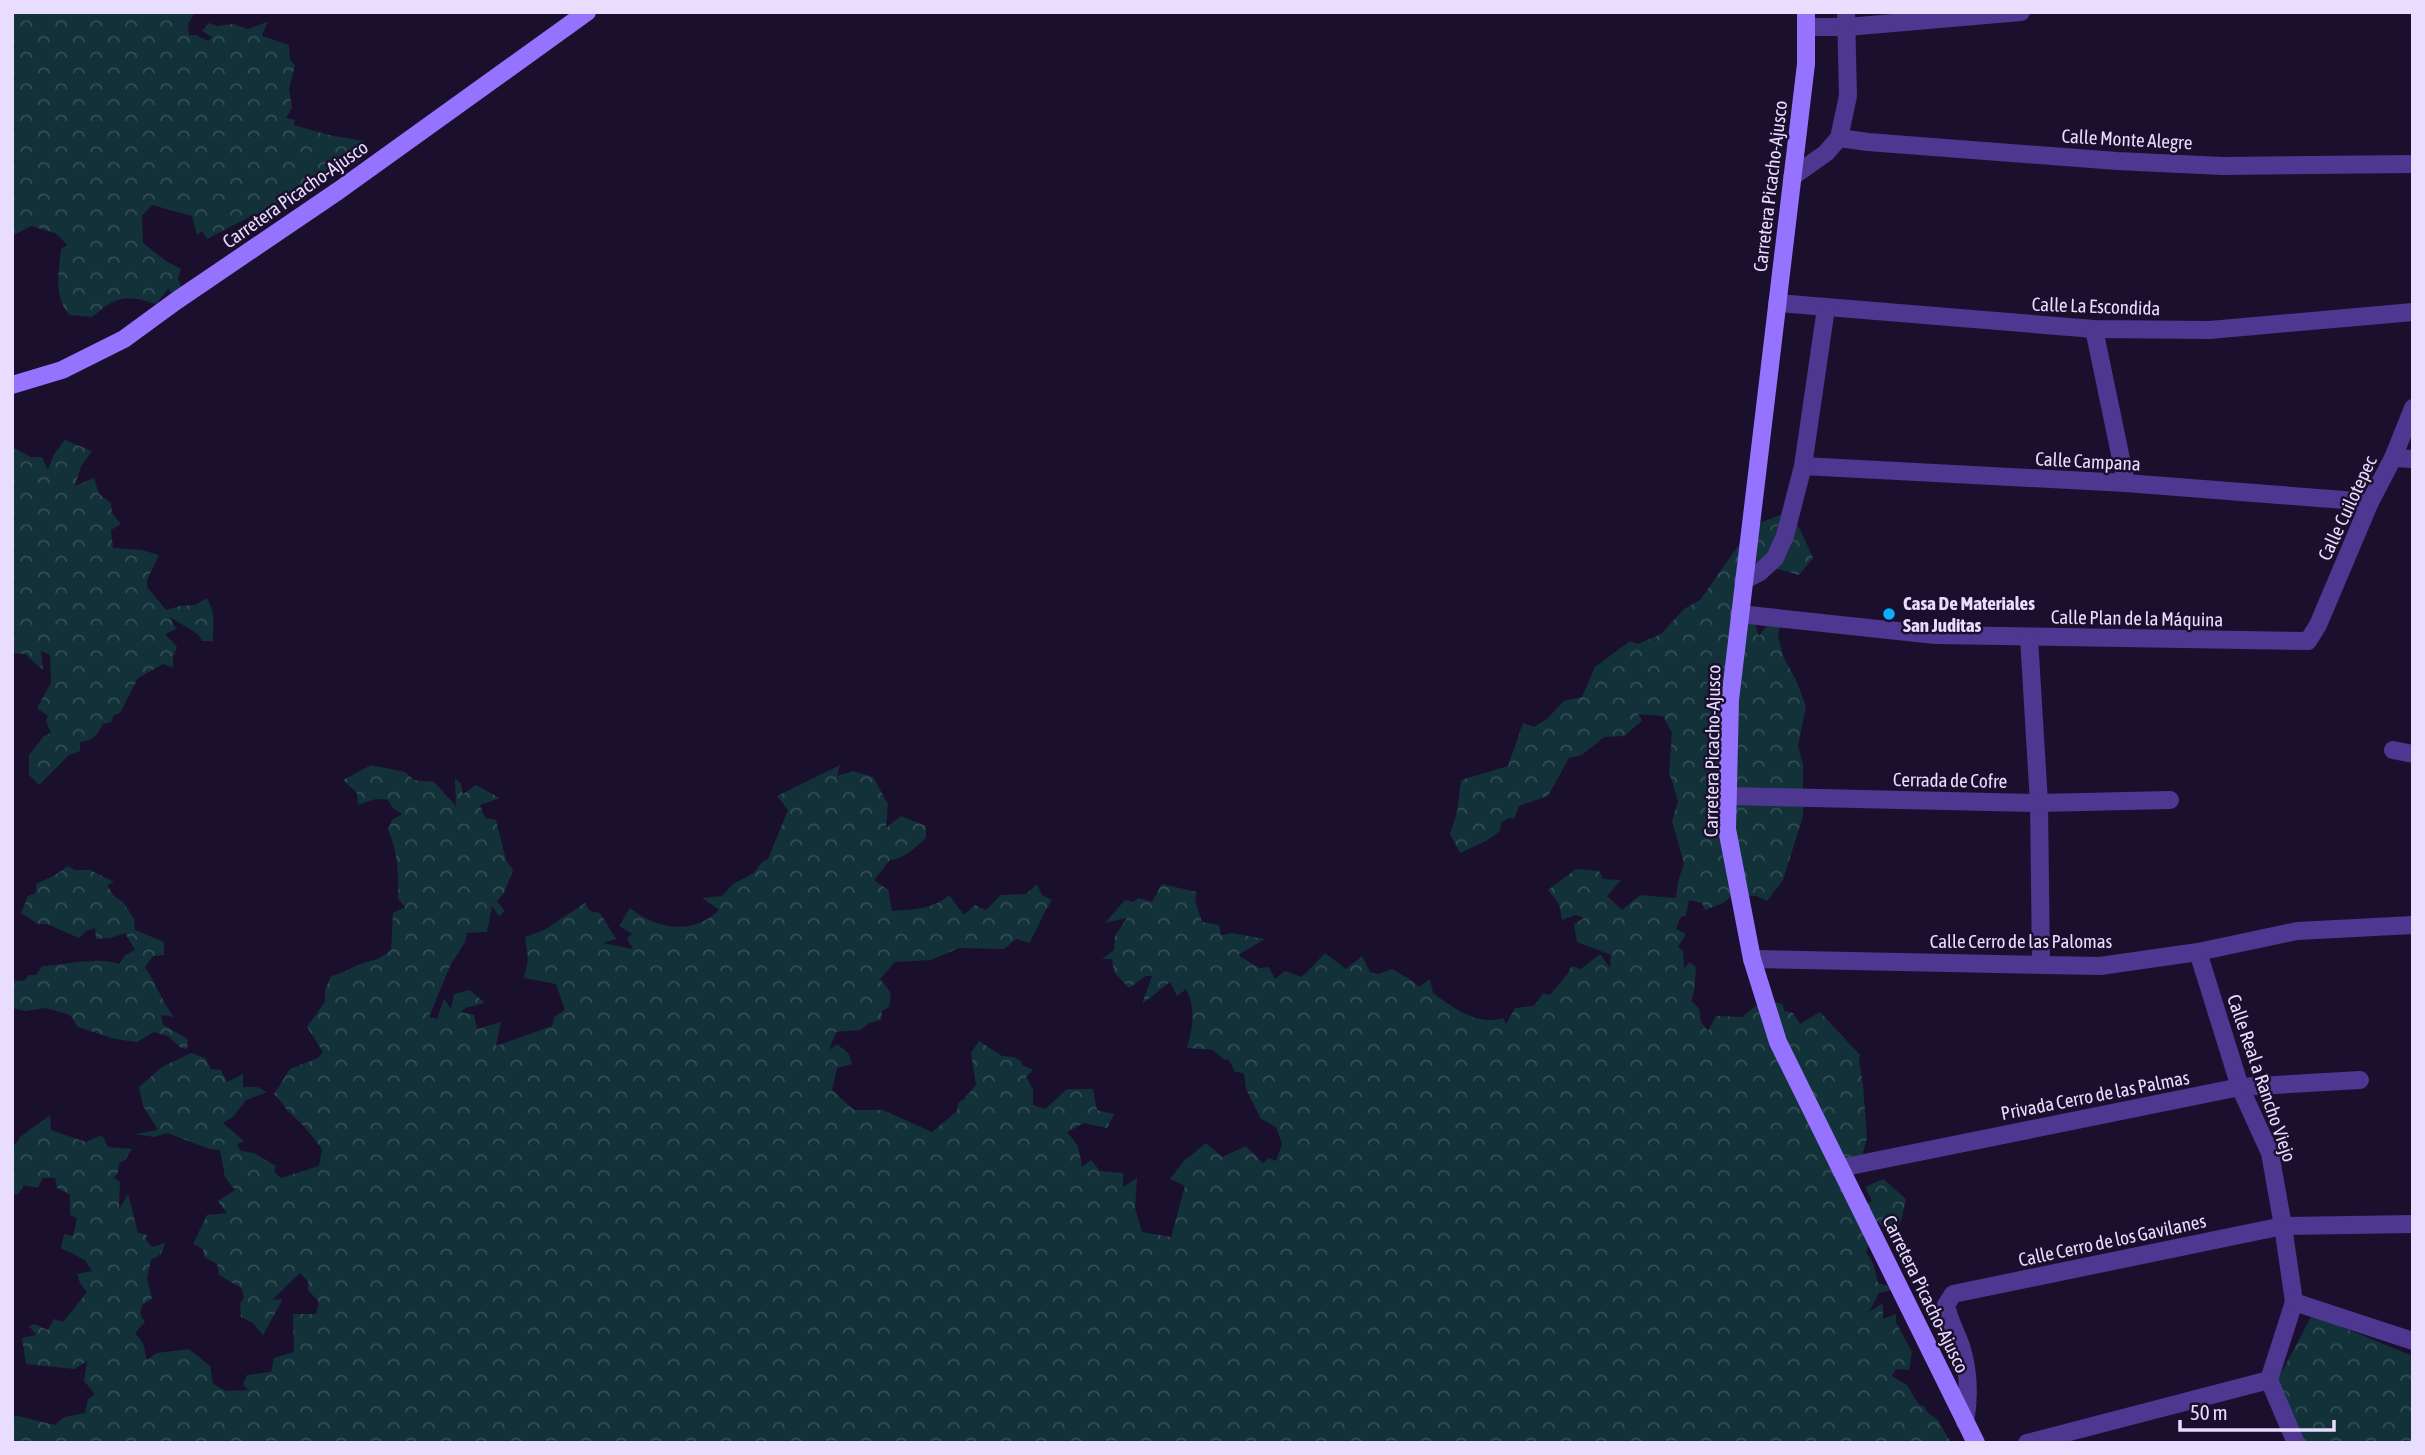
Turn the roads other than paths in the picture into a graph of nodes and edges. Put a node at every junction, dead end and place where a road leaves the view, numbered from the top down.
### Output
1 (587, 12) edge
2 (2021, 12) edge
3 (1807, 20) edge
4 (1847, 20) edge
5 (1839, 138) junction
6 (2413, 164) edge
7 (1792, 177) junction
8 (1777, 303) junction
9 (1826, 308) junction
10 (2413, 312) edge
11 (2094, 329) junction
12 (12, 385) edge
13 (2413, 408) edge
14 (2393, 458) junction
15 (2413, 459) edge
16 (1803, 466) junction
17 (2126, 483) junction
18 (2370, 502) junction
19 (1743, 581) junction
20 (1739, 614) junction
21 (2318, 625) joint
22 (2029, 638) junction
23 (2393, 750) dead end
24 (2413, 754) edge
25 (1728, 796) junction
26 (2170, 800) dead end
27 (2039, 803) junction
28 (2413, 925) edge
29 (2198, 952) junction
30 (1752, 960) junction
31 (2041, 964) junction
32 (2360, 1080) dead end
33 (2240, 1087) junction
34 (1840, 1168) junction
35 (2411, 1221) edge
36 (2283, 1226) junction
37 (2294, 1302) junction
38 (2413, 1341) edge
39 (2269, 1380) junction
40 (1965, 1422) junction
41 (1976, 1443) edge
42 (2027, 1443) edge
43 (2296, 1443) edge

1 - 12 main road, Carretera Picacho-Ajusco
2 - 4 street
3 - 4 street
3 - 7 main road, Carretera Picacho-Ajusco
4 - 5 street
5 - 6 street, Calle Monte Alegre
5 - 7 street
7 - 8 main road, Carretera Picacho-Ajusco
8 - 9 street, Calle La Escondida
8 - 19 main road, Carretera Picacho-Ajusco
9 - 11 street, Calle La Escondida
9 - 16 street
10 - 11 street, Calle La Escondida
11 - 17 street
13 - 14 street, Calle Cuilotepec
14 - 15 street
14 - 18 street, Calle Cuilotepec
16 - 17 street, Calle Campana
16 - 19 street
17 - 18 street, Calle Campana
18 - 21 street, Calle Cuilotepec
19 - 20 main road, Carretera Picacho-Ajusco
20 - 22 street, Calle Plan de la Máquina
20 - 25 main road, Carretera Picacho-Ajusco
21 - 22 street, Calle Plan de la Máquina
22 - 27 street
23 - 24 street
25 - 27 street, Cerrada de Cofre
25 - 30 main road, Carretera Picacho-Ajusco
26 - 27 street, Cerrada de Cofre
27 - 31 street
28 - 29 street, Calle Cerro de las Palomas
29 - 31 street, Calle Cerro de las Palomas
29 - 33 street, Calle Real a Rancho Viejo
30 - 31 street, Calle Cerro de las Palomas
30 - 34 main road, Carretera Picacho-Ajusco
32 - 33 street, Privada Cerro de las Palmas
33 - 34 street, Privada Cerro de las Palmas
33 - 36 street, Calle Real a Rancho Viejo
34 - 40 main road, Carretera Picacho-Ajusco
35 - 36 street, Calle Cerro de los Gavilanes
36 - 37 street, Calle Real a Rancho Viejo
36 - 40 street, Calle Cerro de los Gavilanes
37 - 38 street
37 - 39 street
39 - 42 street
39 - 43 street
40 - 41 main road, Carretera Picacho-Ajusco

